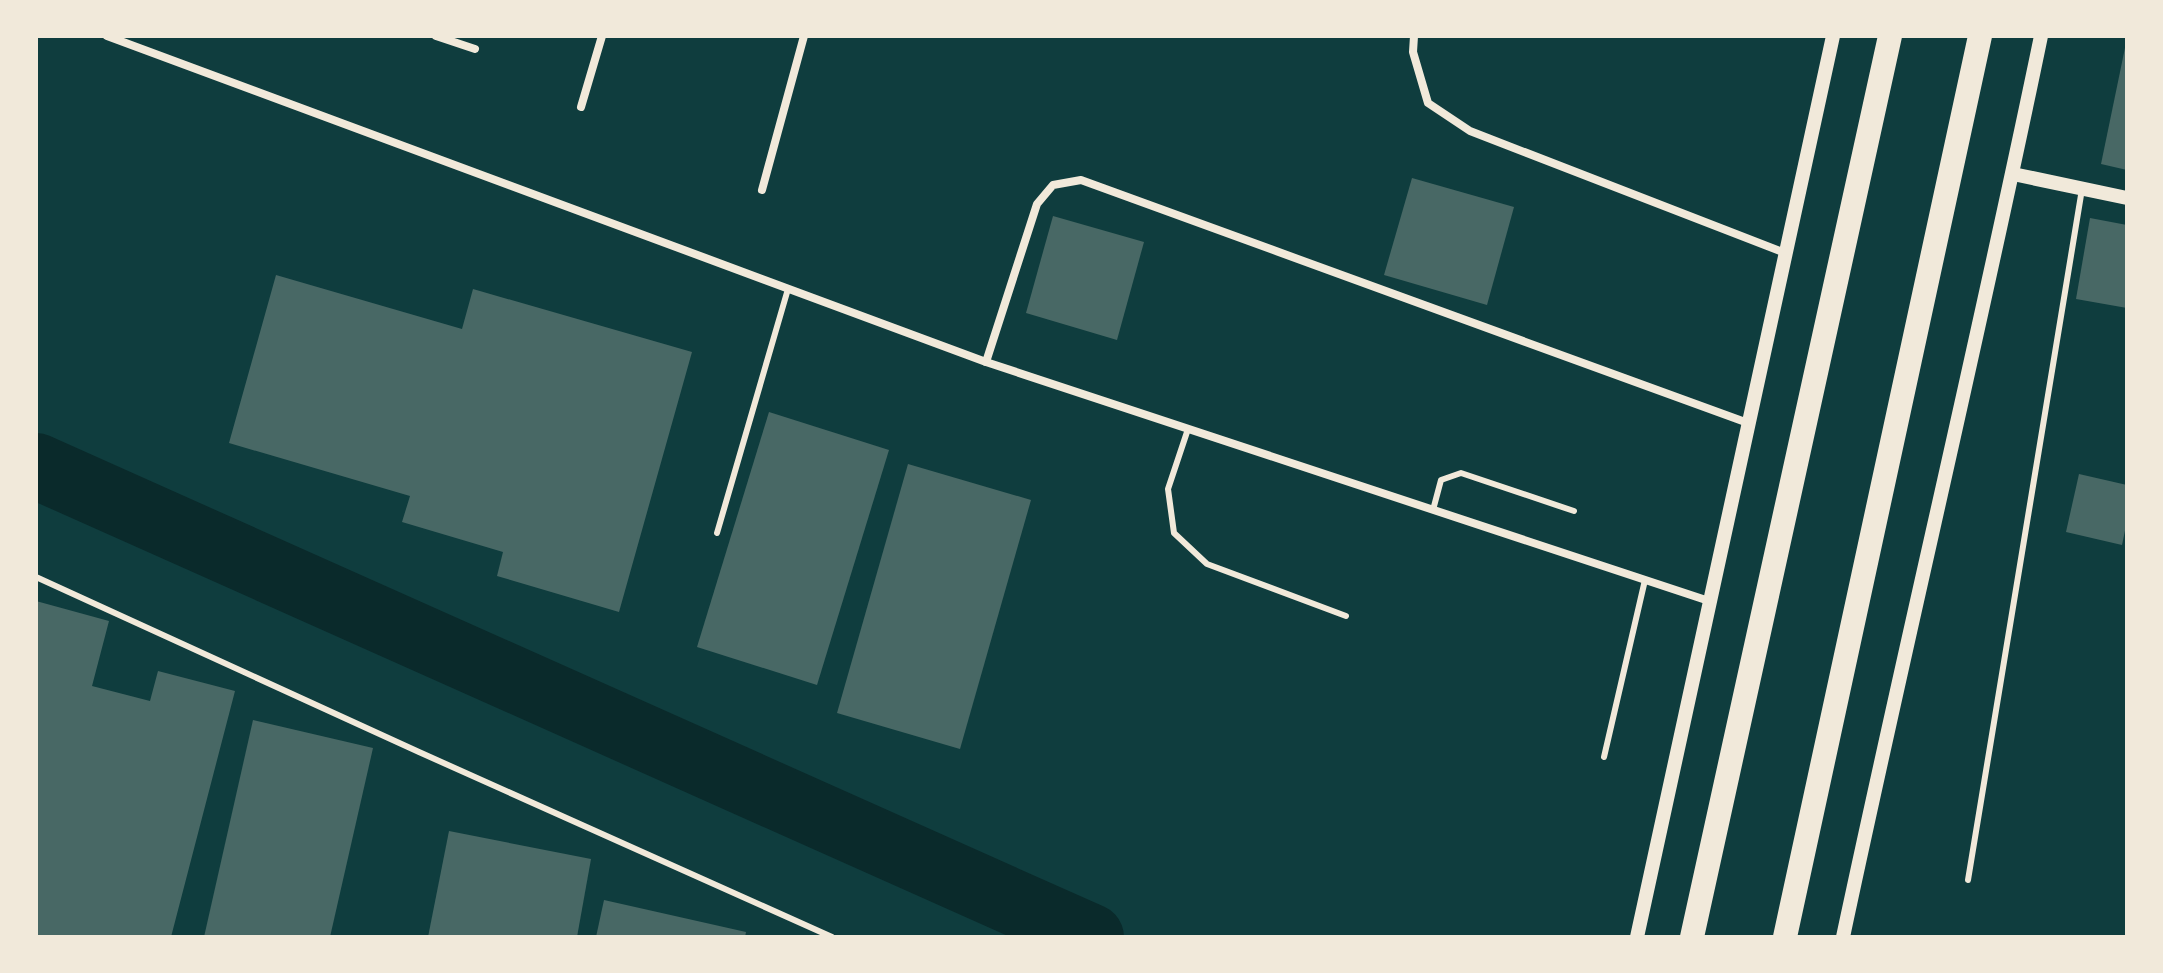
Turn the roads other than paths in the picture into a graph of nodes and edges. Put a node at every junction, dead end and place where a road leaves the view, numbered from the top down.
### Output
1 (107, 36) edge
2 (436, 36) edge
3 (602, 36) edge
4 (804, 36) edge
5 (1414, 36) edge
6 (1833, 36) edge
7 (1890, 36) edge
8 (1980, 36) edge
9 (2041, 36) edge
10 (475, 49) dead end
11 (581, 107) dead end
12 (2013, 174) junction
13 (2082, 189) junction
14 (762, 190) dead end
15 (2127, 198) edge
16 (1785, 253) junction
17 (788, 289) junction
18 (986, 362) junction
19 (1748, 423) junction
20 (1188, 429) junction
21 (1433, 510) junction
22 (1574, 511) dead end
23 (717, 533) dead end
24 (36, 577) edge
25 (1645, 580) junction
26 (1709, 601) junction
27 (1346, 616) dead end
28 (1604, 757) dead end
29 (1968, 880) dead end
30 (832, 937) edge
31 (1637, 937) edge
32 (1692, 937) edge
33 (1785, 937) edge
34 (1843, 937) edge

1 - 17 street
2 - 10 street
3 - 11 street
4 - 14 street
5 - 16 street
6 - 16 street
7 - 32 highway
8 - 33 highway
9 - 12 street
12 - 13 street
12 - 34 street
13 - 15 street
13 - 29 lane
16 - 19 street
17 - 18 street
17 - 23 lane
18 - 19 street
18 - 20 street
19 - 26 street
20 - 21 street
20 - 27 lane
21 - 22 lane
21 - 25 street
24 - 30 lane
25 - 26 street
25 - 28 lane
26 - 31 street

